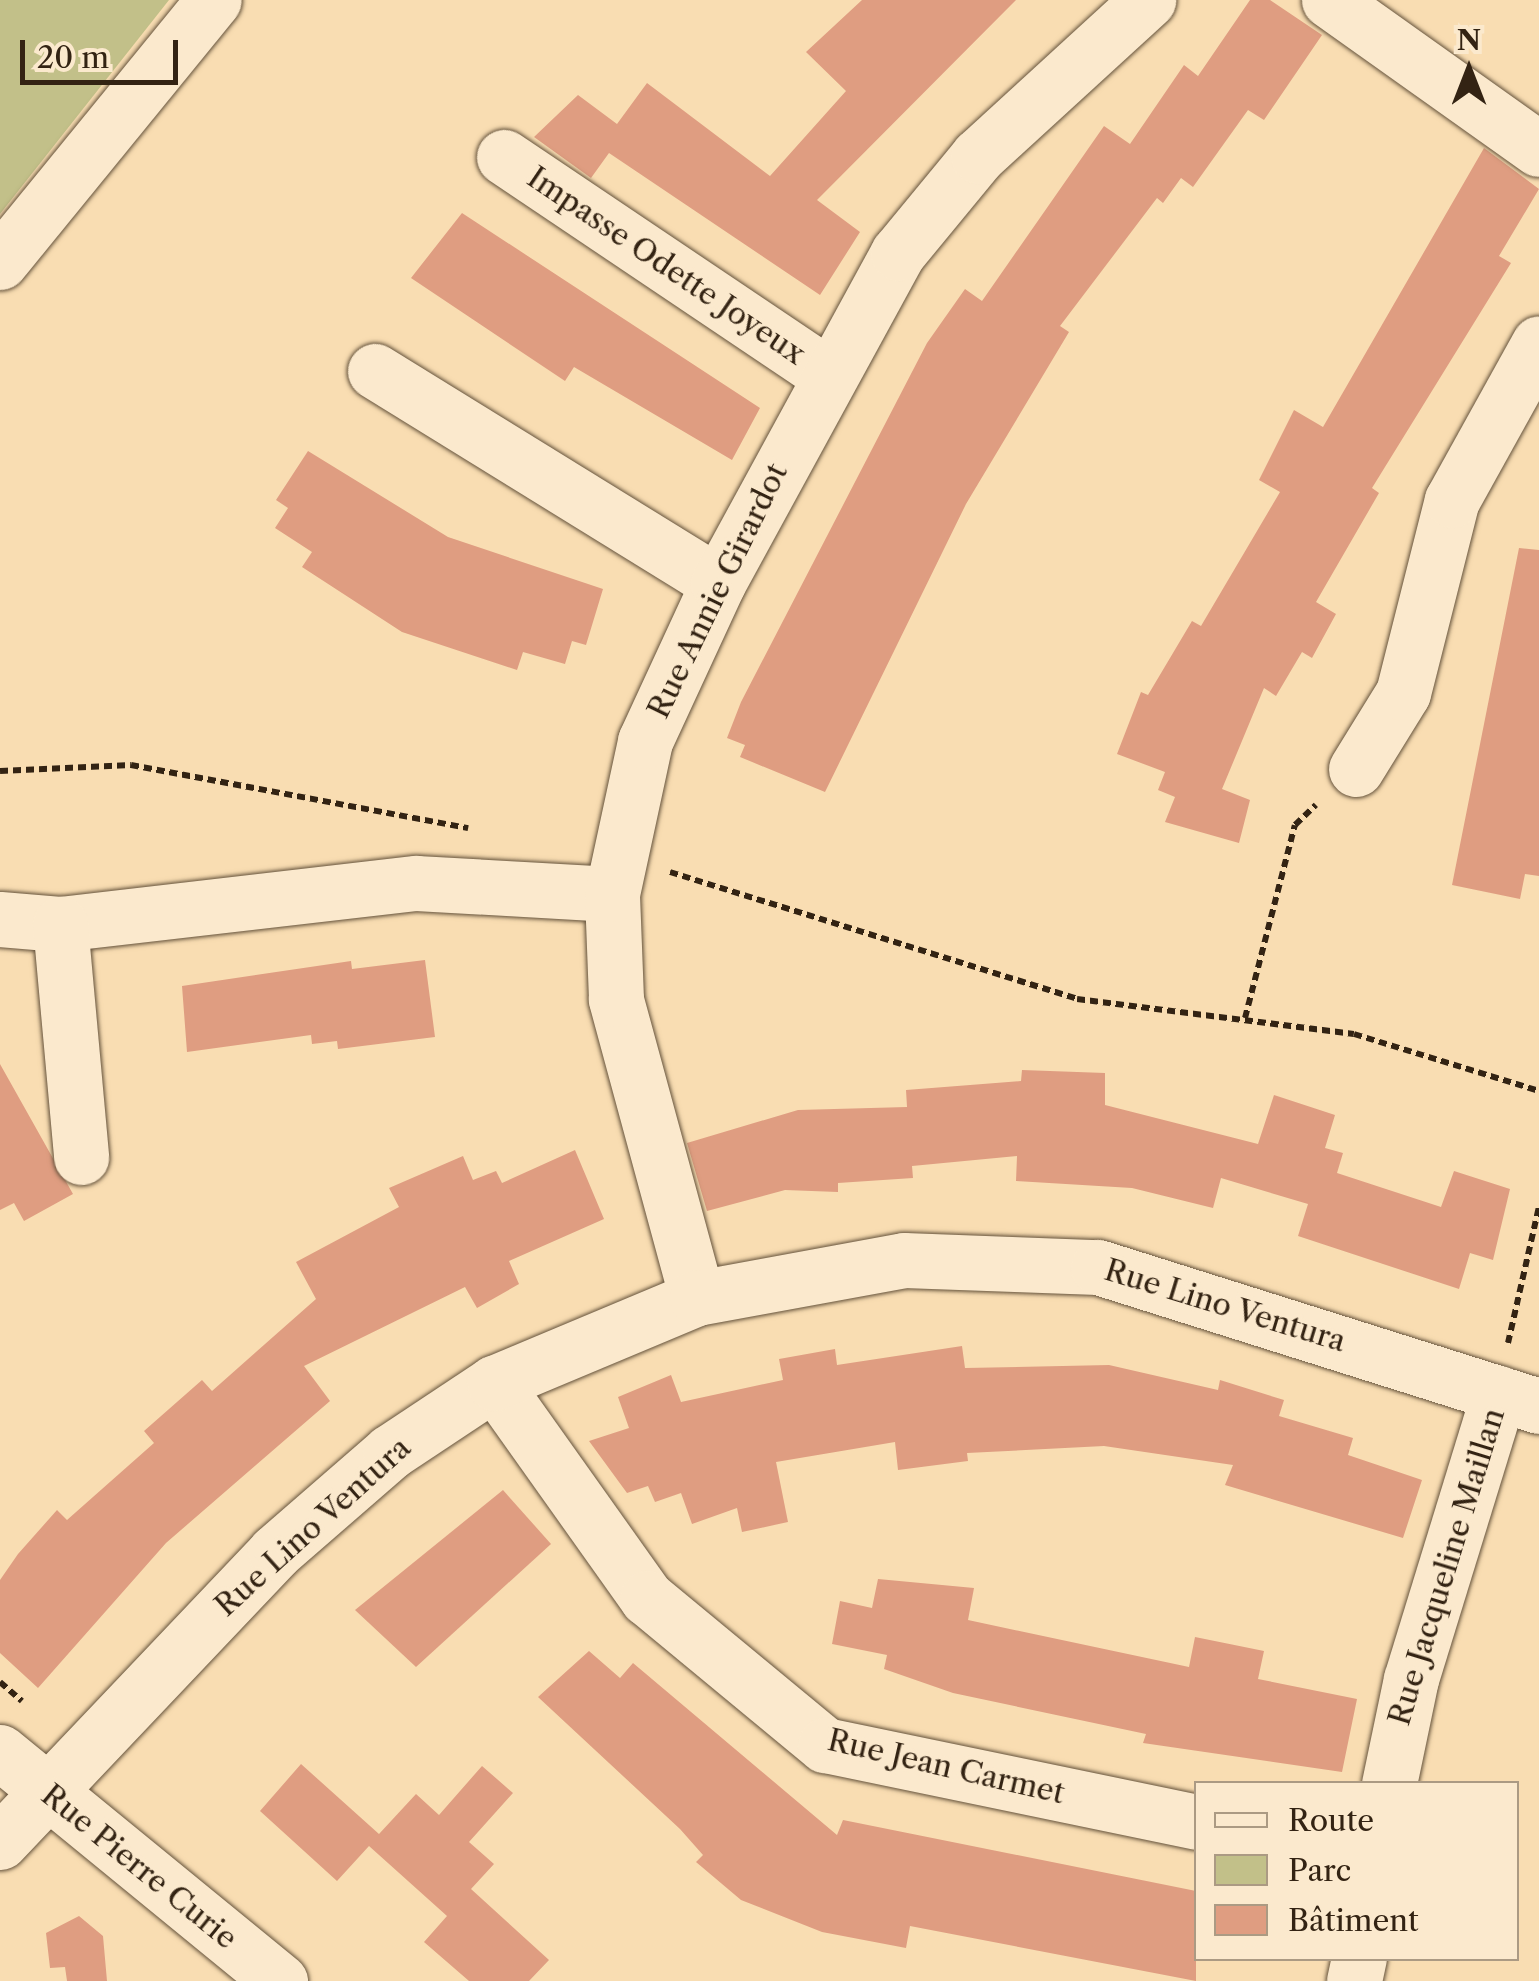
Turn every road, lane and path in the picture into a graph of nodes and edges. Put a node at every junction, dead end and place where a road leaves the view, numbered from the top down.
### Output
1 (214, 0) edge
2 (1148, 0) edge
3 (1328, 0) edge
4 (1539, 149) edge
5 (504, 157) dead end
6 (0, 262) edge
7 (1539, 342) edge
8 (375, 371) dead end
9 (827, 374) junction
10 (718, 583) junction
11 (1356, 768) joint
12 (0, 770) edge
13 (476, 829) dead end
14 (615, 875) junction
15 (0, 919) edge
16 (60, 924) junction
17 (1245, 1018) junction
18 (1539, 1091) edge
19 (81, 1156) dead end
20 (1539, 1207) edge
21 (697, 1298) junction
22 (494, 1382) junction
23 (1519, 1399) edge
24 (0, 1752) edge
25 (1390, 1781) edge
26 (43, 1790) junction
27 (1194, 1822) edge
28 (0, 1842) edge
29 (280, 1981) edge

1 - 6 street
2 - 9 street, Rue Annie Girardot
3 - 4 street
5 - 9 street, Impasse Odette Joyeux
7 - 11 street
8 - 10 street
9 - 10 street, Rue Annie Girardot
10 - 14 street, Rue Annie Girardot
11 - 17 path
12 - 13 path
14 - 16 street
14 - 17 path
14 - 21 street, Rue Annie Girardot
15 - 16 street
16 - 19 street
17 - 18 path
20 - 23 path
21 - 22 street, Rue Lino Ventura
21 - 23 street, Rue Lino Ventura
22 - 26 street, Rue Lino Ventura
22 - 27 street, Rue Jean Carmet
23 - 25 street, Rue Jacqueline Maillan
24 - 26 street, Rue Pierre Curie
26 - 28 street, Rue Lino Ventura
26 - 29 street, Rue Pierre Curie

